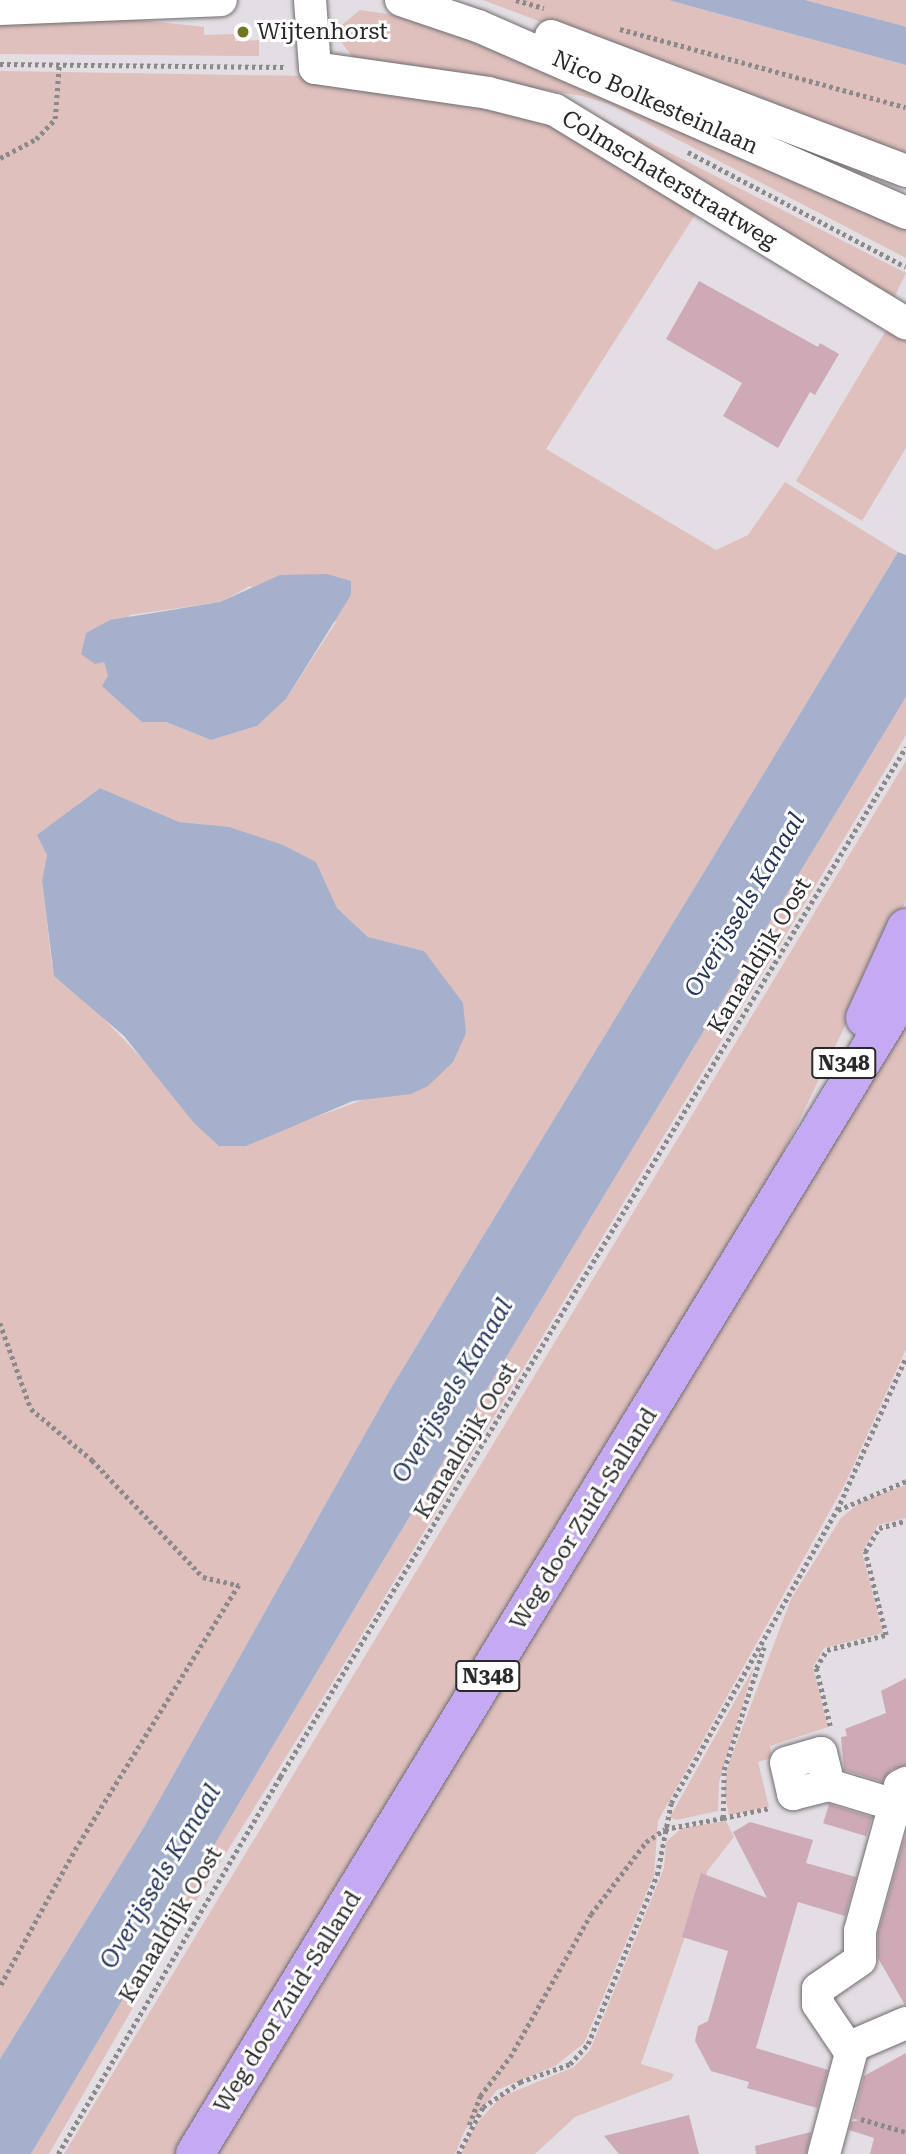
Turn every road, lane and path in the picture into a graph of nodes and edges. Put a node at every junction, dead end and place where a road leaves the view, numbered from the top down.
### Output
1 (221, 0) edge
2 (310, 0) edge
3 (401, 0) edge
4 (438, 0) edge
5 (516, 0) edge
6 (0, 9) edge
7 (549, 9) dead end
8 (610, 26) dead end
9 (0, 64) edge
10 (59, 65) junction
11 (263, 66) dead end
12 (906, 107) edge
13 (681, 148) dead end
14 (0, 158) edge
15 (906, 171) edge
16 (906, 213) edge
17 (906, 267) edge
18 (906, 323) edge
19 (906, 747) edge
20 (906, 928) edge
21 (906, 989) edge
22 (781, 1197) junction
23 (0, 1323) edge
24 (905, 1360) edge
25 (906, 1370) edge
26 (906, 1481) edge
27 (837, 1510) junction
28 (906, 1521) edge
29 (765, 1643) junction
30 (821, 1753) junction
31 (829, 1785) junction
32 (793, 1794) junction
33 (901, 1794) edge
34 (723, 1818) junction
35 (665, 1829) junction
36 (0, 1987) edge
37 (906, 2023) edge
38 (850, 2047) junction
39 (837, 2111) junction
40 (906, 2132) edge
41 (465, 2136) junction
42 (58, 2154) edge
43 (195, 2154) edge
44 (458, 2154) edge
45 (824, 2154) edge

1 - 6 street
2 - 18 street, Colmschaterstraatweg
3 - 16 street, Nico Bolkesteinlaan
4 - 15 street, Nico Bolkesteinlaan
5 - 7 path
8 - 12 path
9 - 10 path
10 - 11 path
10 - 14 path
13 - 17 path
19 - 42 path, Kanaaldijk Oost
20 - 22 main road, N348
21 - 22 main road, Weg door Zuid-Salland / N348
22 - 43 main road, Weg door Zuid-Salland / N348
23 - 36 path
24 - 25 path
24 - 27 path
26 - 27 path
27 - 29 path
28 - 30 path
29 - 34 path
29 - 35 path
30 - 31 street
30 - 32 street
31 - 32 street
31 - 33 street
32 - 34 path
33 - 38 street
34 - 35 path
35 - 41 path
35 - 41 path
37 - 38 street
38 - 39 street
39 - 40 path
39 - 45 street
41 - 44 path

